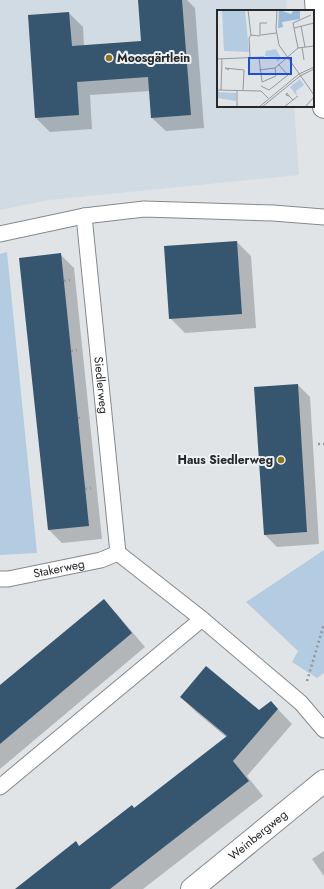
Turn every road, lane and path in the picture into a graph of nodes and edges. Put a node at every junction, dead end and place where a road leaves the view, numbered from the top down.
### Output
1 (316, 0) edge
2 (321, 31) edge
3 (324, 107) edge
4 (84, 216) junction
5 (324, 217) edge
6 (0, 234) edge
7 (318, 444) dead end
8 (324, 444) edge
9 (118, 553) junction
10 (0, 579) edge
11 (202, 619) junction
12 (324, 624) edge
13 (301, 703) junction
14 (324, 730) edge
15 (324, 781) edge
16 (0, 787) edge
17 (192, 889) edge

1 - 2 street
2 - 3 street
4 - 5 lane
4 - 6 lane
4 - 9 lane, Siedlerweg
7 - 8 path
9 - 10 lane, Stakerweg
9 - 11 lane
11 - 13 lane
11 - 16 lane
12 - 13 path
13 - 14 lane
15 - 17 street, Weinbergweg

